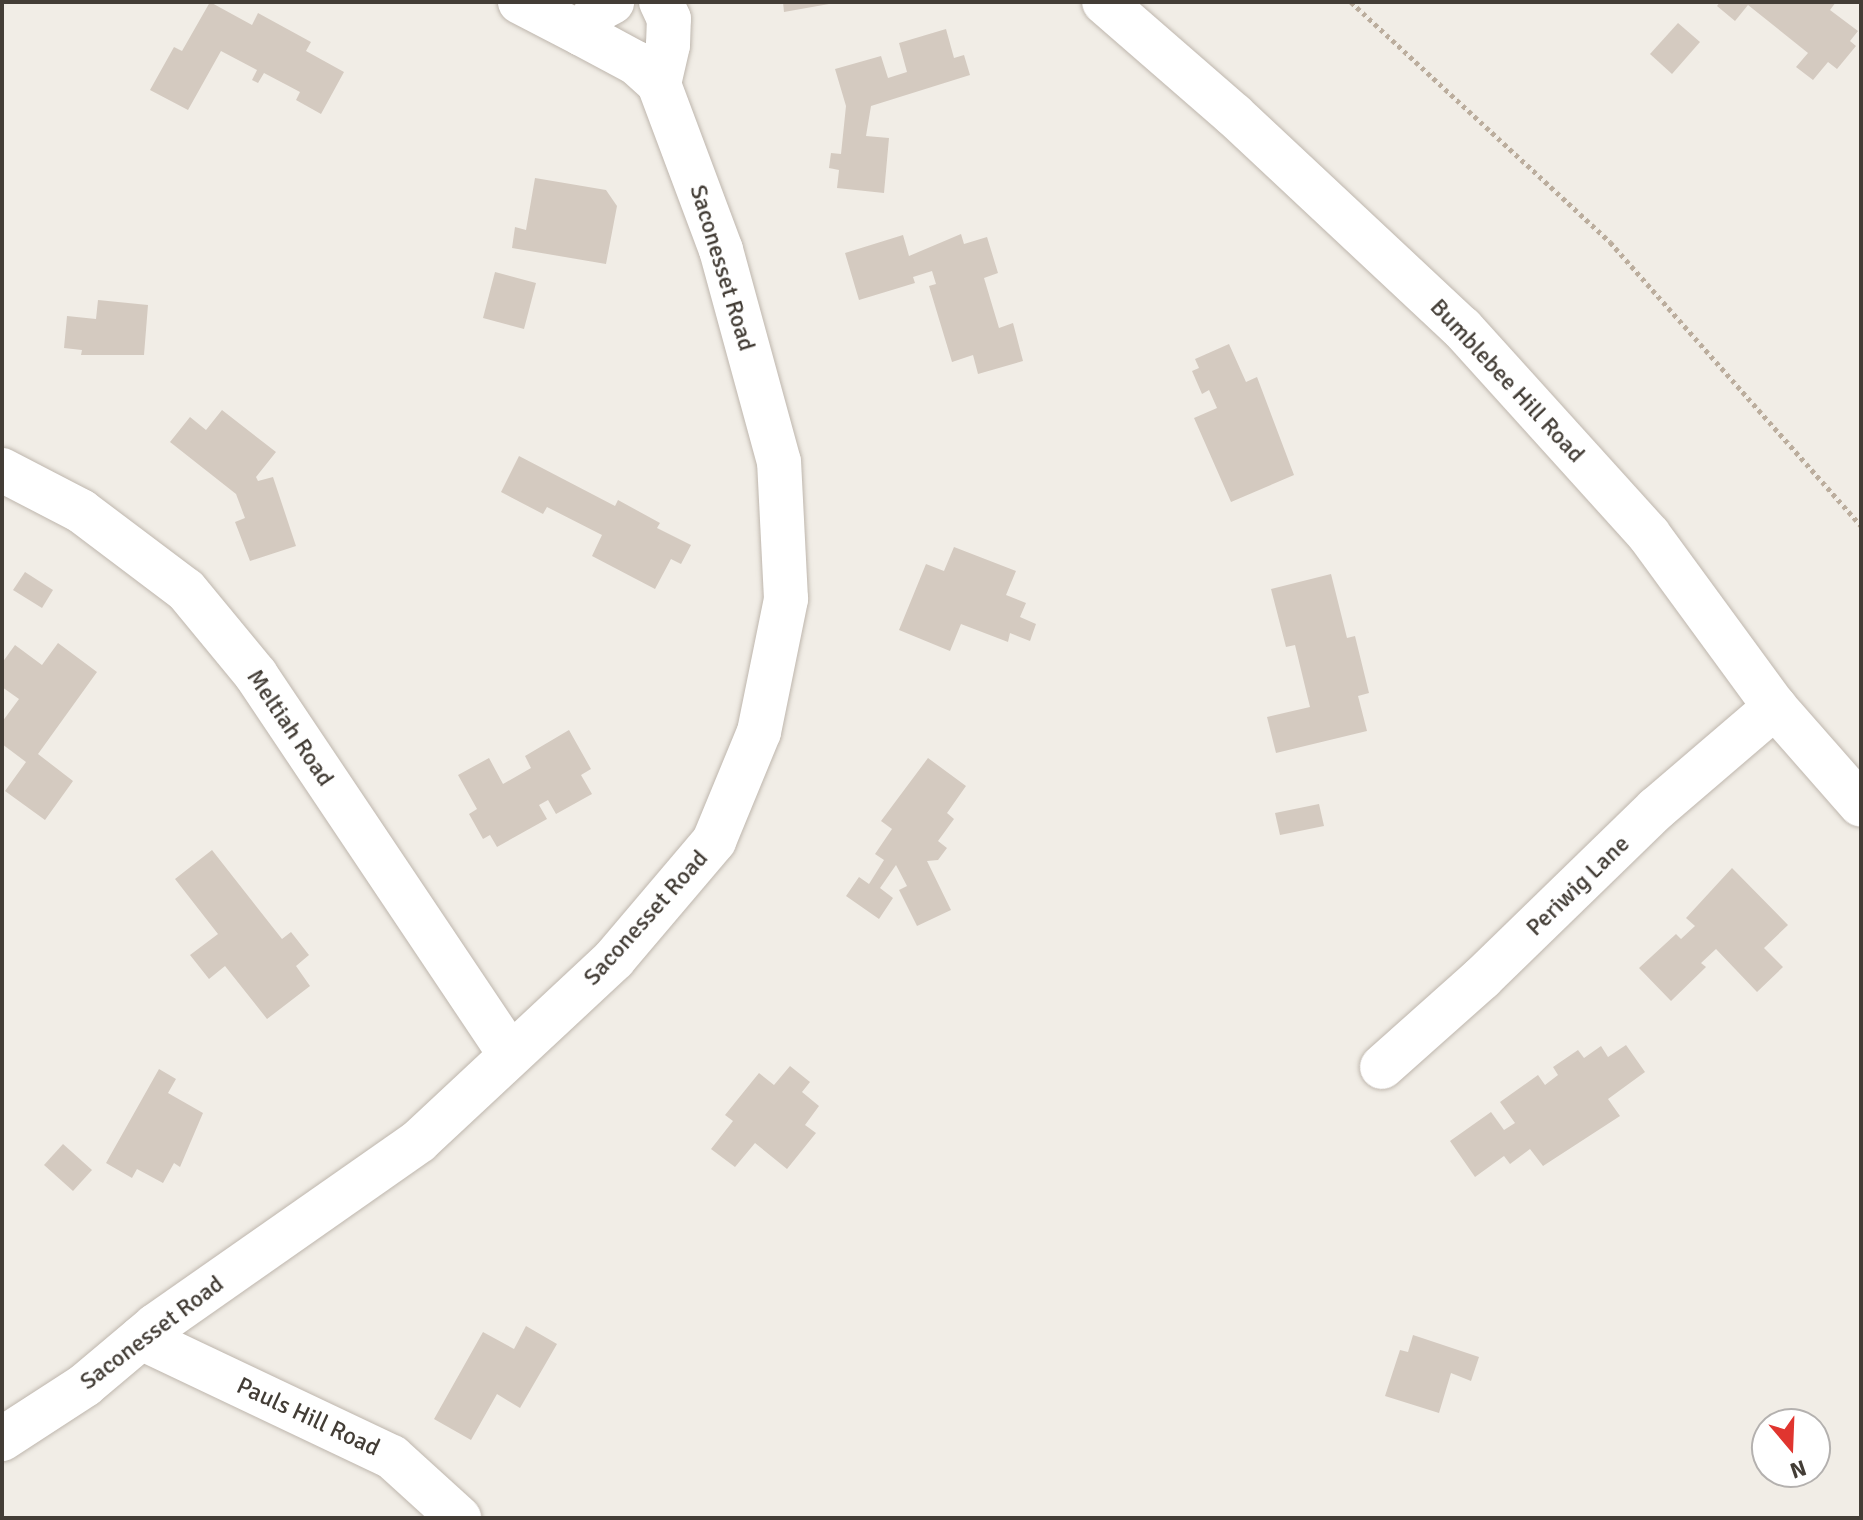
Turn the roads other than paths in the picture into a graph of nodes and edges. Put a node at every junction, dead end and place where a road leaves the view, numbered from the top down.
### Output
1 (520, 2) edge
2 (612, 2) edge
3 (661, 2) edge
4 (1104, 2) edge
5 (582, 34) junction
6 (659, 84) junction
7 (2, 470) edge
8 (1775, 707) junction
9 (1861, 805) edge
10 (510, 1055) junction
11 (1382, 1067) dead end
12 (141, 1338) junction
13 (2, 1439) edge
14 (459, 1518) edge

1 - 5 street
2 - 5 street
3 - 6 street
4 - 8 street, Bumblebee Hill Road
5 - 6 street
6 - 10 street, Saconesset Road
7 - 10 street, Meltiah Road
8 - 9 street, Bumblebee Hill Road
8 - 11 street, Periwig Lane
10 - 12 street, Saconesset Road
12 - 13 street, Saconesset Road
12 - 14 street, Pauls Hill Road

